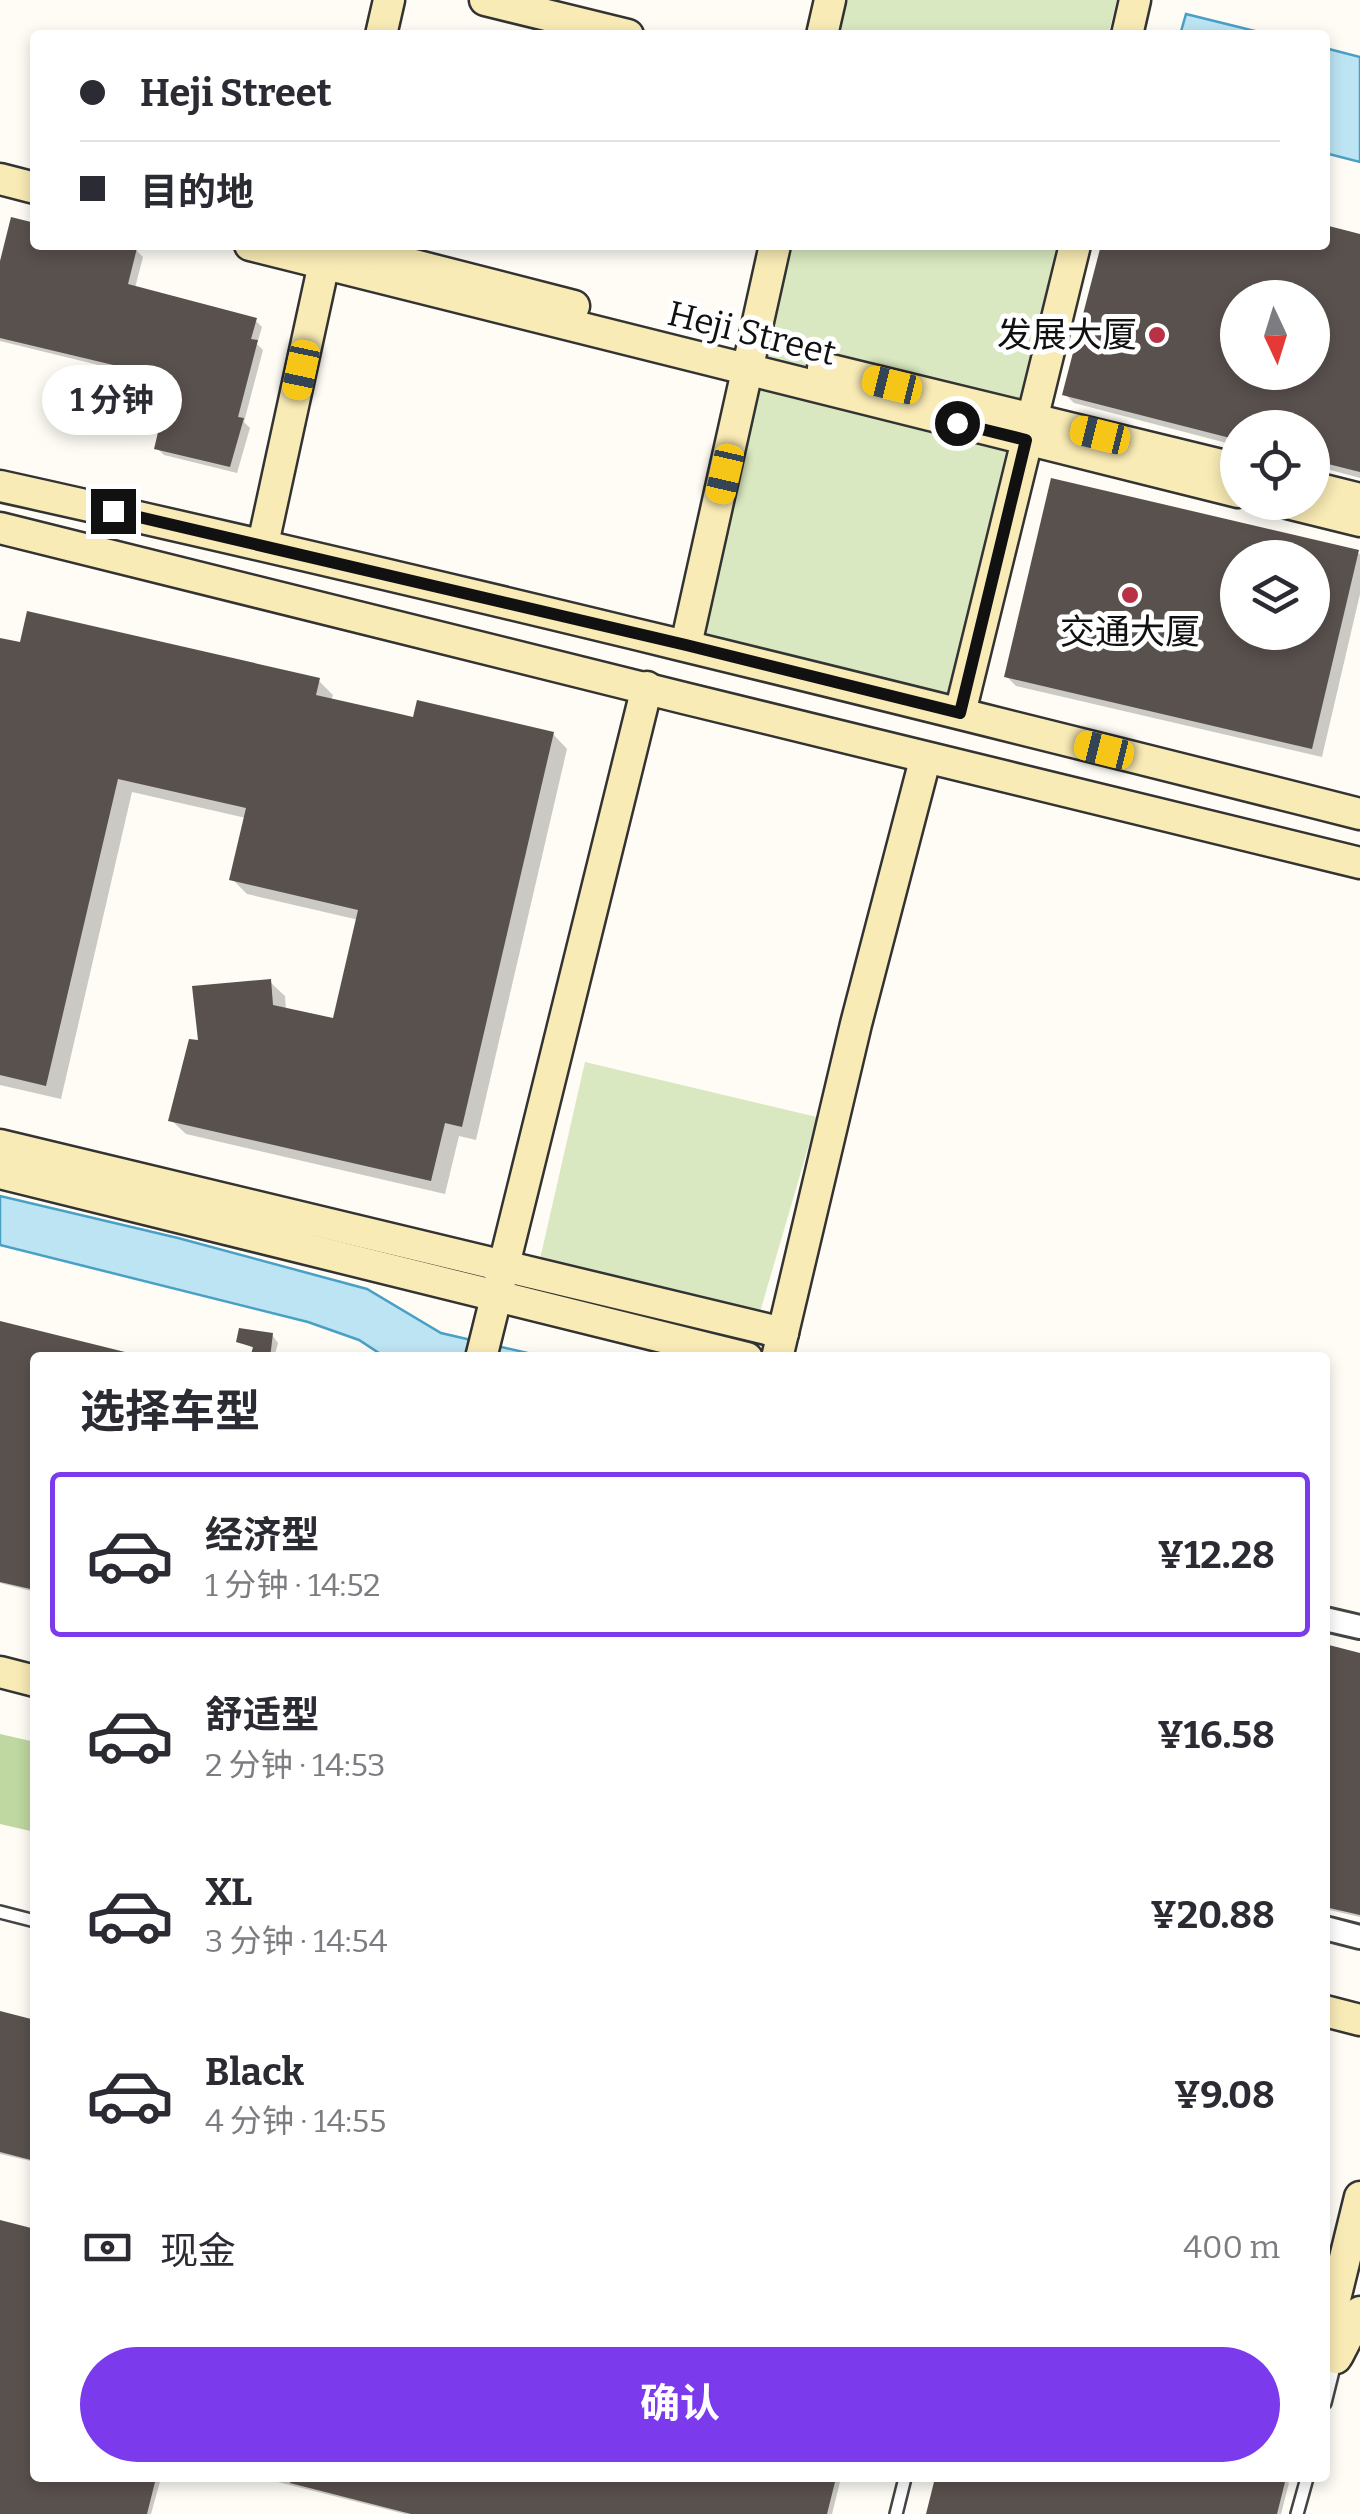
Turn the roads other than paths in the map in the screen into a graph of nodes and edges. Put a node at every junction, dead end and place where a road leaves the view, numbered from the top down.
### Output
1 (389, 0) edge
2 (485, 0) edge
3 (830, 0) edge
4 (1135, 0) edge
5 (382, 30) edge
6 (608, 30) edge
7 (823, 30) edge
8 (1128, 30) edge
9 (0, 160) edge
10 (30, 168) edge
11 (0, 179) edge
12 (30, 187) edge
13 (774, 250) edge
14 (1074, 250) edge
15 (329, 252) edge
16 (750, 361) junction
17 (1029, 429) junction
18 (1220, 465) edge
19 (0, 486) edge
20 (1220, 487) edge
21 (1330, 491) edge
22 (1360, 498) edge
23 (1330, 514) edge
24 (1360, 521) edge
25 (0, 528) edge
26 (263, 544) junction
27 (686, 645) junction
28 (647, 687) junction
29 (960, 713) junction
30 (925, 760) junction
31 (1358, 808) edge
32 (1360, 863) edge
33 (0, 1145) edge
34 (0, 1173) edge
35 (500, 1280) junction
36 (780, 1346) edge
37 (482, 1352) edge
38 (728, 1352) edge
39 (1330, 1620) edge
40 (1360, 1627) edge
41 (0, 1672) edge
42 (30, 1680) edge
43 (0, 1912) edge
44 (30, 1920) edge
45 (1330, 1929) edge
46 (1360, 1937) edge
47 (1330, 2012) edge
48 (1360, 2020) edge
49 (1360, 2196) edge
50 (1360, 2312) edge
51 (1336, 2358) junction
52 (1330, 2383) edge
53 (904, 2482) edge
54 (1305, 2482) edge
55 (896, 2514) edge
56 (1298, 2514) edge

1 - 5 street
2 - 6 street
3 - 7 street
4 - 8 street
9 - 10 street
11 - 12 street
13 - 16 street
14 - 17 street
15 - 16 street, Heji Street
15 - 26 street
16 - 17 street, Heji Street
16 - 27 street
17 - 18 street, Heji Street
17 - 20 street, Heji Street
17 - 29 street
19 - 26 street
21 - 22 street
23 - 24 street
25 - 28 street
26 - 27 street
27 - 29 street
28 - 30 street
28 - 35 street
29 - 31 street
30 - 32 street
30 - 36 street
33 - 35 street
34 - 35 street
35 - 36 street
35 - 37 street
35 - 38 street
39 - 40 street
41 - 42 street
43 - 44 lane
45 - 46 street
47 - 48 street
49 - 51 street
50 - 51 street
51 - 52 lane
53 - 55 lane
54 - 56 lane

